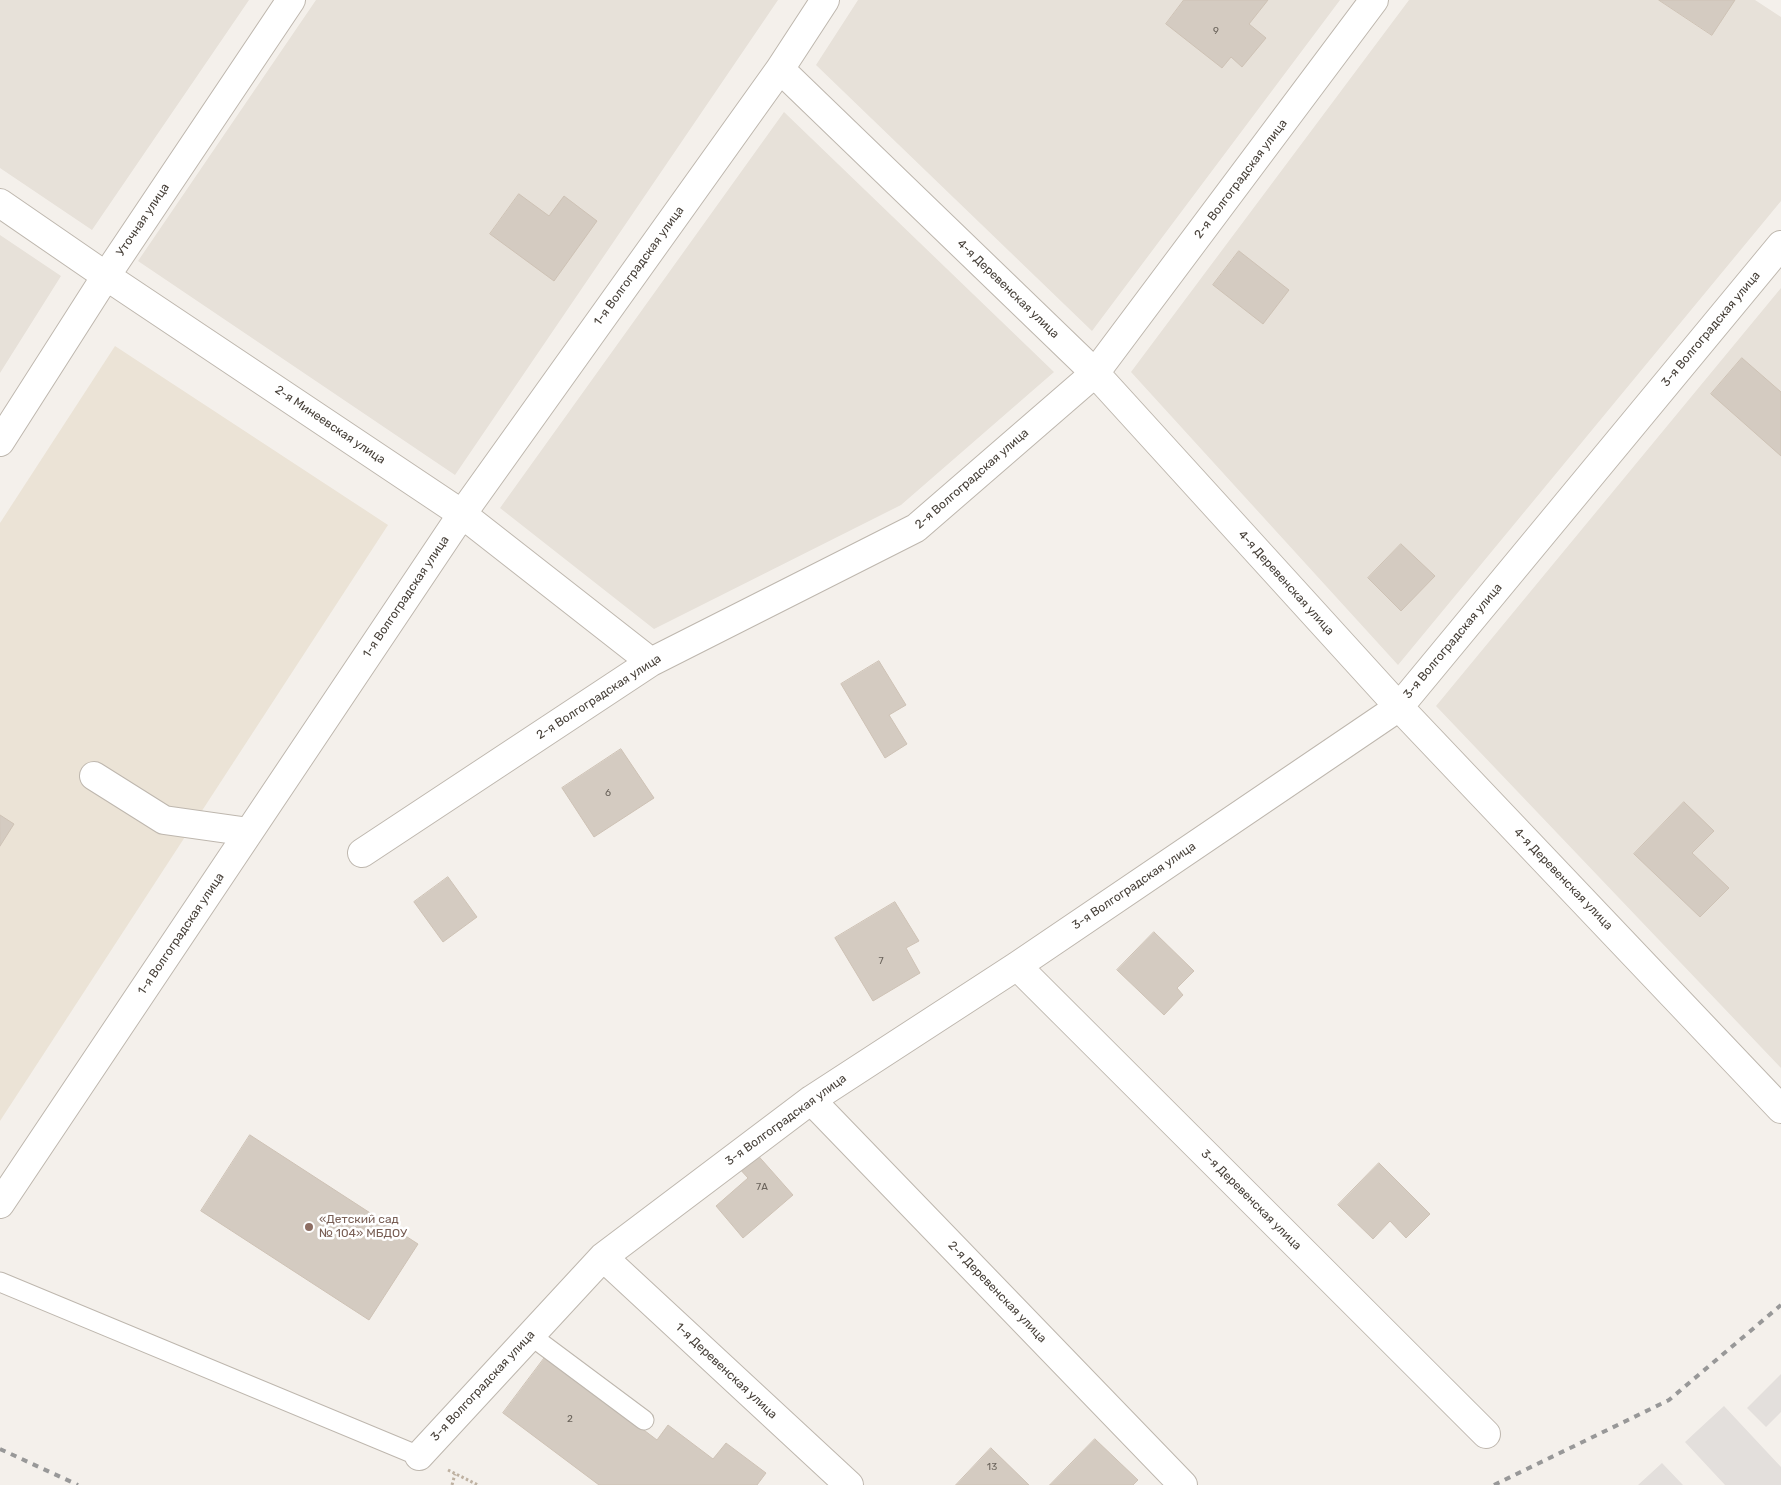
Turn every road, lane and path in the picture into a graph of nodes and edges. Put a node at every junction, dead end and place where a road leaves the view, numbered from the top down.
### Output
1 (291, 0) edge
2 (825, 0) edge
3 (1374, 0) edge
4 (780, 69) junction
5 (0, 203) edge
6 (1781, 245) edge
7 (106, 276) junction
8 (1095, 373) junction
9 (0, 442) edge
10 (462, 514) junction
11 (650, 662) junction
12 (1399, 707) junction
13 (94, 776) dead end
14 (249, 832) junction
15 (362, 853) dead end
16 (1017, 966) junction
17 (811, 1100) junction
18 (1781, 1109) edge
19 (0, 1204) edge
20 (603, 1257) junction
21 (0, 1282) edge
22 (530, 1335) junction
23 (644, 1420) dead end
24 (1486, 1434) dead end
25 (419, 1456) joint
26 (455, 1474) dead end
27 (452, 1485) edge
28 (848, 1485) edge
29 (1183, 1485) edge

1 - 7 street, Уточная улица
2 - 4 street, 1-я Волгоградская улица
3 - 8 street, 2-я Волгоградская улица
4 - 8 street, 4-я Деревенская улица
4 - 10 street, 1-я Волгоградская улица
5 - 7 street, 2-я Минеевская улица
6 - 12 street, 3-я Волгоградская улица
7 - 9 street, Уточная улица
7 - 10 street, 2-я Минеевская улица
8 - 11 street, 2-я Волгоградская улица
8 - 12 street, 4-я Деревенская улица
10 - 11 street, 2-я Минеевская улица
10 - 14 street, 1-я Волгоградская улица
11 - 15 street, 2-я Волгоградская улица
12 - 16 street, 3-я Волгоградская улица
12 - 18 street, 4-я Деревенская улица
13 - 14 street
14 - 19 street, 1-я Волгоградская улица
16 - 17 street, 3-я Волгоградская улица
16 - 24 street, 3-я Деревенская улица
17 - 20 street, 3-я Волгоградская улица
17 - 29 street, 2-я Деревенская улица
20 - 22 street, 3-я Волгоградская улица
20 - 28 street, 1-я Деревенская улица
21 - 25 lane
22 - 23 lane
22 - 25 street, 3-я Волгоградская улица
26 - 27 path

